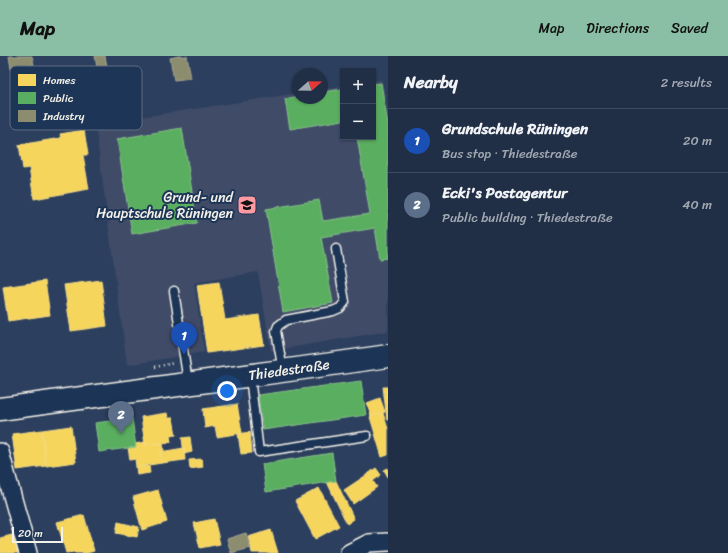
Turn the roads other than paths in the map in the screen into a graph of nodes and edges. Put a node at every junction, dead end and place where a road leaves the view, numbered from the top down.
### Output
1 (336, 249) dead end
2 (174, 291) dead end
3 (388, 356) edge
4 (284, 371) junction
5 (250, 376) junction
6 (188, 383) junction
7 (0, 409) edge
8 (367, 436) dead end
9 (0, 452) edge
10 (388, 542) edge
11 (28, 553) edge
12 (349, 553) edge

1 - 4 lane
2 - 6 lane
3 - 4 street, Thiedestraße
4 - 5 street, Thiedestraße
5 - 6 street, Thiedestraße
5 - 8 lane
6 - 7 street, Thiedestraße
9 - 11 street
10 - 12 street

